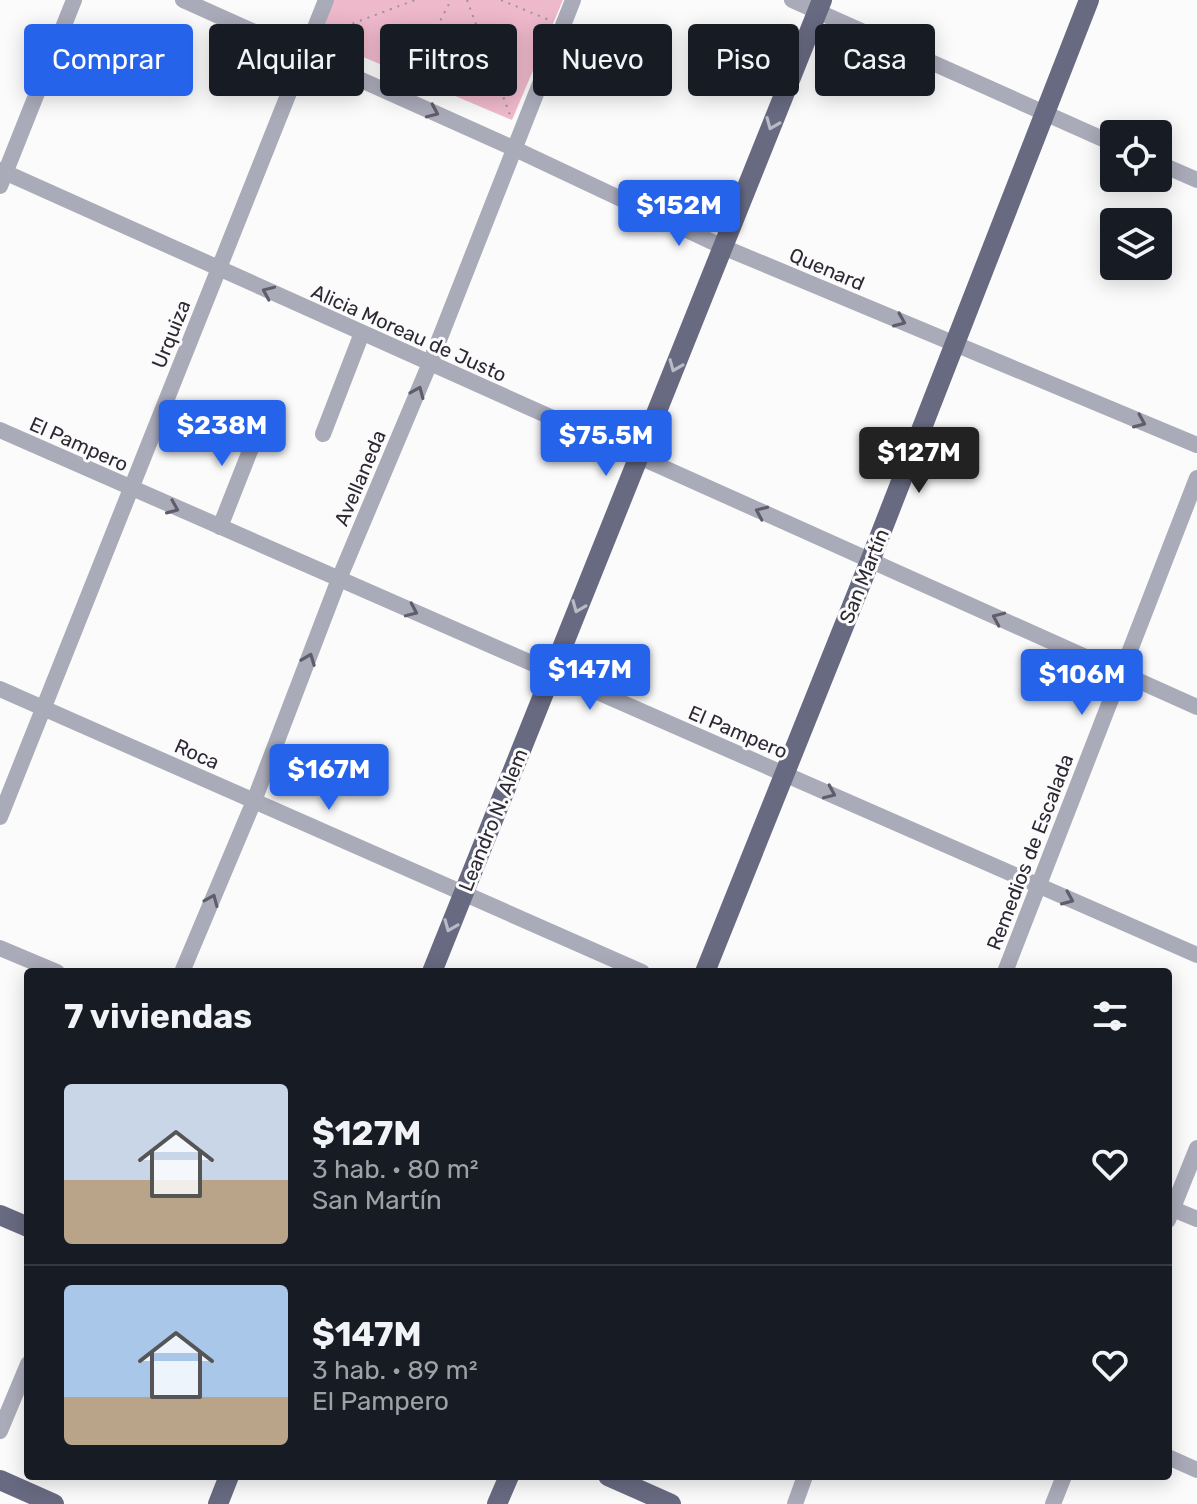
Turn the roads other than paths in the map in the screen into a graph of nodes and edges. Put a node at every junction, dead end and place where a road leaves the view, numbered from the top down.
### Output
1 (74, 0) edge
2 (183, 0) edge
3 (326, 0) edge
4 (573, 0) edge
5 (792, 0) edge
6 (1089, 0) edge
7 (819, 6) edge
8 (238, 24) edge
9 (316, 24) edge
10 (364, 80) edge
11 (288, 96) edge
12 (1044, 113) junction
13 (1100, 138) edge
14 (515, 149) junction
15 (1172, 169) edge
16 (2, 177) edge
17 (1197, 180) edge
18 (723, 247) junction
19 (219, 270) junction
20 (362, 333) junction
21 (954, 343) junction
22 (430, 363) junction
23 (261, 423) dead end
24 (0, 430) edge
25 (323, 434) dead end
26 (1197, 445) edge
27 (638, 457) junction
28 (1197, 478) edge
29 (131, 489) junction
30 (220, 527) junction
31 (870, 561) junction
32 (339, 579) junction
33 (1121, 672) junction
34 (551, 674) junction
35 (0, 689) edge
36 (1197, 707) edge
37 (43, 708) junction
38 (785, 774) junction
39 (254, 801) junction
40 (0, 817) edge
41 (1039, 887) junction
42 (463, 895) junction
43 (0, 948) edge
44 (1197, 955) edge
45 (48, 968) edge
46 (184, 968) edge
47 (434, 968) edge
48 (633, 968) edge
49 (707, 968) edge
50 (1007, 968) edge
51 (1197, 1148) edge
52 (1172, 1207) edge
53 (1172, 1213) edge
54 (0, 1215) edge
55 (1197, 1219) edge
56 (24, 1225) edge
57 (24, 1374) edge
58 (0, 1431) edge
59 (1172, 1459) edge
60 (1197, 1470) edge
61 (0, 1480) edge
62 (227, 1480) edge
63 (507, 1480) edge
64 (617, 1480) edge
65 (804, 1480) edge
66 (1062, 1480) edge
67 (54, 1504) edge
68 (218, 1504) edge
69 (497, 1504) edge
70 (671, 1504) edge
71 (795, 1504) edge
72 (1053, 1504) edge

1 - 16 street
2 - 8 street, Quenard
3 - 9 street, Urquiza
4 - 14 street, Avellaneda
5 - 7 street
6 - 12 main road, San Martín
7 - 12 street
7 -> 18 main road, Leandro N. Alem
10 -> 14 street, Quenard
11 - 19 street, Urquiza
12 - 13 street
12 - 21 main road, San Martín
14 - 18 street, Quenard
14 - 22 street, Avellaneda
15 - 17 street
16 - 19 street, Alicia Moreau de Justo
18 -> 21 street, Quenard
18 -> 27 main road, Leandro N. Alem
20 -> 19 street, Alicia Moreau de Justo
19 - 29 street, Urquiza
20 - 22 street, Alicia Moreau de Justo
20 - 25 street
21 -> 26 street, Quenard
21 - 31 main road, San Martín
22 - 27 street, Alicia Moreau de Justo
32 -> 22 street, Avellaneda
23 - 30 street
24 - 29 street, El Pampero
31 -> 27 street, Alicia Moreau de Justo
27 -> 34 main road, Leandro N. Alem
28 - 33 street, Remedios de Escalada
29 -> 30 street, El Pampero
29 - 37 street, Urquiza
30 - 32 street, El Pampero
33 -> 31 street, Alicia Moreau de Justo
31 - 38 main road, San Martín
32 -> 34 street, El Pampero
39 -> 32 street, Avellaneda
33 - 36 street, Alicia Moreau de Justo
33 - 41 street, Remedios de Escalada
34 - 38 street, El Pampero
34 - 42 main road, Leandro N. Alem
35 - 37 street, Roca
37 - 39 street, Roca
37 - 40 street, Urquiza
38 -> 41 street, El Pampero
38 - 49 main road, San Martín
39 - 42 street, Roca
46 -> 39 street, Avellaneda
41 -> 44 street, El Pampero
41 - 50 street, Remedios de Escalada
42 -> 47 main road, Leandro N. Alem
42 - 48 street, Roca
43 - 45 street
51 - 52 street
53 - 55 street
54 - 56 main road
57 - 58 street
59 - 60 street
61 - 67 main road
62 - 68 main road
63 - 69 main road
64 - 70 main road
65 - 71 street
66 - 72 street

